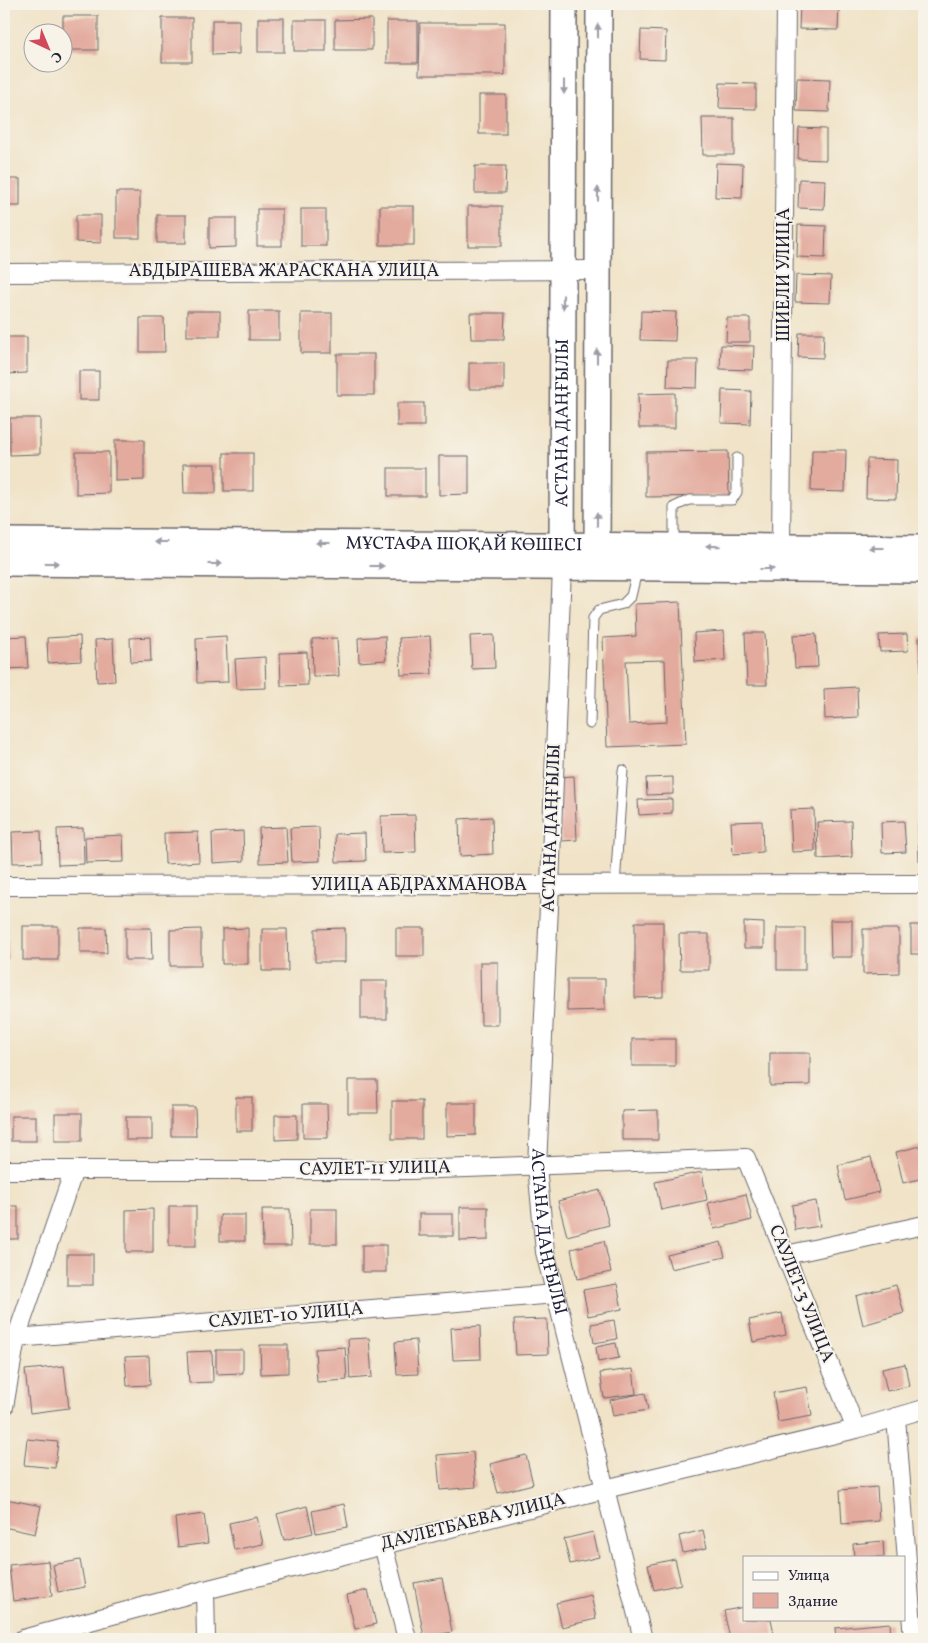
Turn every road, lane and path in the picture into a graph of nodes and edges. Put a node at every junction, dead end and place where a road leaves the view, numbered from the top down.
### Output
1 (564, 4) edge
2 (598, 4) edge
3 (786, 4) edge
4 (564, 270) junction
5 (598, 270) junction
6 (4, 273) edge
7 (737, 458) dead end
8 (4, 541) edge
9 (674, 545) junction
10 (781, 547) junction
11 (924, 548) edge
12 (562, 556) junction
13 (597, 556) junction
14 (4, 563) edge
15 (637, 568) junction
16 (924, 570) edge
17 (590, 724) dead end
18 (623, 770) dead end
19 (924, 884) edge
20 (550, 885) junction
21 (615, 885) junction
22 (4, 886) edge
23 (746, 1158) joint
24 (537, 1166) junction
25 (4, 1170) edge
26 (74, 1170) junction
27 (924, 1225) edge
28 (786, 1254) junction
29 (556, 1294) junction
30 (16, 1338) junction
31 (4, 1408) edge
32 (924, 1409) edge
33 (896, 1417) junction
34 (856, 1429) junction
35 (605, 1489) junction
36 (383, 1545) junction
37 (205, 1590) junction
38 (23, 1639) edge
39 (206, 1639) edge
40 (407, 1639) edge
41 (644, 1639) edge
42 (913, 1639) edge

1 -> 4 street, АСТАНА ДАҢҒЫЛЫ
5 -> 2 street, АСТАНА ДАҢҒЫЛЫ
3 - 10 street, ШИЕЛИ УЛИЦА
4 - 5 street, АБДЫРАШЕВА ЖАРАСКАНА УЛИЦА
4 - 6 street, АБДЫРАШЕВА ЖАРАСКАНА УЛИЦА
4 -> 12 street, АСТАНА ДАҢҒЫЛЫ
13 -> 5 street, АСТАНА ДАҢҒЫЛЫ
7 - 9 lane
12 -> 8 street, МҰСТАФА ШОҚАЙ КӨШЕСІ
10 -> 9 street, МҰСТАФА ШОҚАЙ КӨШЕСІ
9 - 13 street, МҰСТАФА ШОҚАЙ КӨШЕСІ
11 -> 10 street, МҰСТАФА ШОҚАЙ КӨШЕСІ
12 - 13 street, МҰСТАФА ШОҚАЙ КӨШЕСІ
14 -> 12 street, МҰСТАФА ШОҚАЙ КӨШЕСІ
12 - 20 street, АСТАНА ДАҢҒЫЛЫ
13 - 15 street, МҰСТАФА ШОҚАЙ КӨШЕСІ
15 -> 16 street, МҰСТАФА ШОҚАЙ КӨШЕСІ
15 - 17 lane
18 - 21 lane
19 - 21 street, УЛИЦА АБДРАХМАНОВА
20 - 21 street, УЛИЦА АБДРАХМАНОВА
20 - 22 street, УЛИЦА АБДРАХМАНОВА
20 - 24 street, АСТАНА ДАҢҒЫЛЫ
23 - 24 street, САУЛЕТ-11 УЛИЦА
23 - 28 street, САУЛЕТ-3 УЛИЦА
24 - 26 street, САУЛЕТ-11 УЛИЦА
24 - 29 street, АСТАНА ДАҢҒЫЛЫ
25 - 26 street, САУЛЕТ-11 УЛИЦА
26 - 30 street
27 - 28 street
28 - 34 street, САУЛЕТ-3 УЛИЦА
29 - 30 street, САУЛЕТ-10 УЛИЦА
29 - 35 street, АСТАНА ДАҢҒЫЛЫ
30 - 31 street
32 - 33 street, ДАУЛЕТБАЕВА УЛИЦА
33 - 34 street, ДАУЛЕТБАЕВА УЛИЦА
33 - 42 street
34 - 35 street, ДАУЛЕТБАЕВА УЛИЦА
35 - 36 street, ДАУЛЕТБАЕВА УЛИЦА
35 - 41 street, АСТАНА ДАҢҒЫЛЫ
36 - 37 street, ДАУЛЕТБАЕВА УЛИЦА
36 - 40 street
37 - 38 street, ДАУЛЕТБАЕВА УЛИЦА
37 - 39 street

